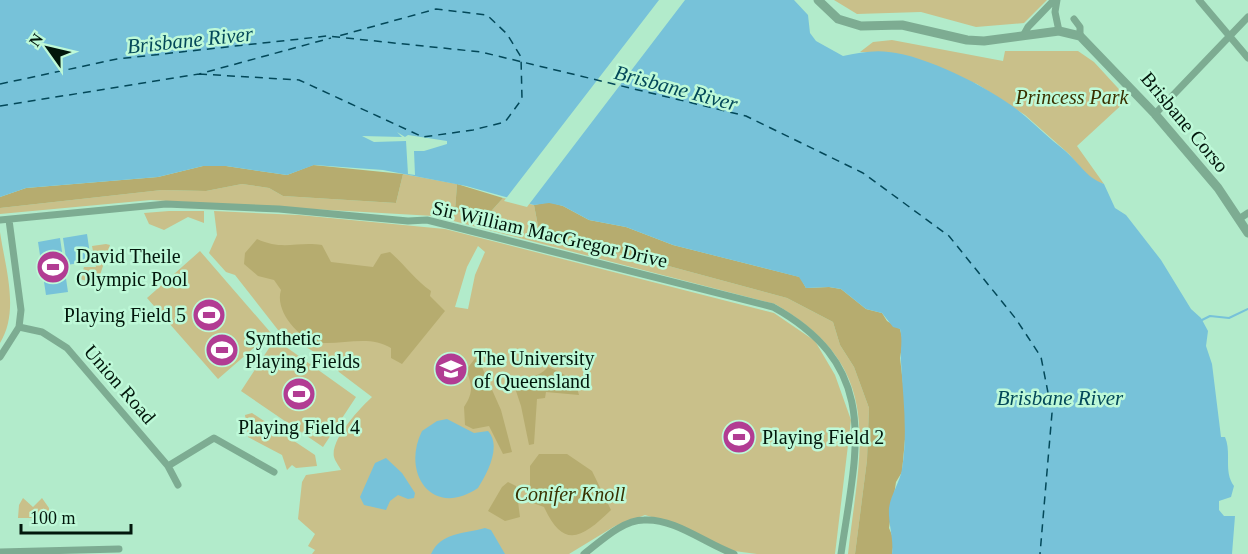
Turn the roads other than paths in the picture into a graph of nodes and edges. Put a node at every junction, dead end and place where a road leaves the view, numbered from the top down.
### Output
1 (818, 0) edge
2 (1055, 0) edge
3 (1199, 0) edge
4 (1248, 17) edge
5 (1074, 19) dead end
6 (1059, 31) junction
7 (1023, 36) junction
8 (1230, 36) junction
9 (1084, 38) junction
10 (1248, 58) edge
11 (1155, 114) junction
12 (1248, 213) edge
13 (1239, 219) junction
14 (0, 220) edge
15 (9, 220) junction
16 (1248, 233) edge
17 (19, 327) junction
18 (0, 357) edge
19 (168, 466) junction
20 (274, 472) dead end
21 (178, 485) dead end
22 (119, 549) dead end
23 (0, 552) edge
24 (584, 554) edge
25 (734, 554) edge
26 (841, 554) edge

1 - 7 street
2 - 6 street
2 - 7 street
3 - 8 street
4 - 8 street
5 - 9 street, Brisbane Corso
6 - 7 street
6 - 9 street
8 - 10 street
8 - 11 street
9 - 11 street, Brisbane Corso
11 - 13 street, Brisbane Corso
12 - 13 street
13 - 16 street, Brisbane Corso
14 - 15 street, Sir William MacGregor Drive
15 - 17 street
15 - 26 street, Sir William MacGregor Drive
17 - 18 street
17 - 19 street, Union Road
19 - 20 street
19 - 21 street, Union Road
22 - 23 street
24 - 25 street

